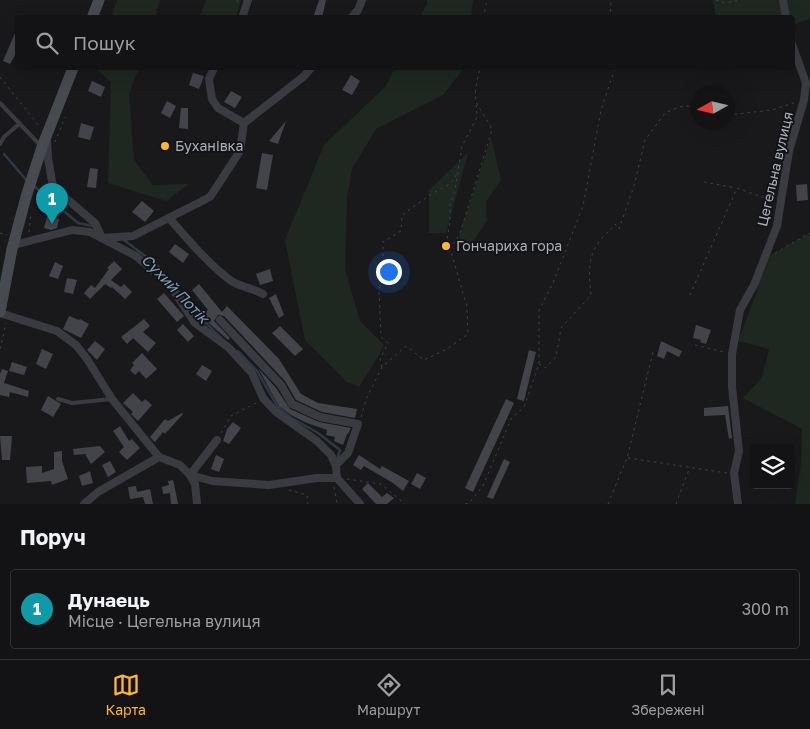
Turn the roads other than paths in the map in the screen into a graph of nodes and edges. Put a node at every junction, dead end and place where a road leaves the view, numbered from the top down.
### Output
1 (99, 0) edge
2 (248, 0) edge
3 (362, 0) edge
4 (784, 0) edge
5 (93, 15) edge
6 (243, 15) edge
7 (354, 15) edge
8 (786, 15) edge
9 (795, 52) edge
10 (73, 70) edge
11 (213, 70) edge
12 (309, 70) edge
13 (0, 103) edge
14 (244, 123) junction
15 (19, 124) junction
16 (44, 142) junction
17 (0, 144) edge
18 (169, 218) junction
19 (102, 238) junction
20 (14, 245) junction
21 (263, 294) dead end
22 (0, 310) edge
23 (220, 320) dead end
24 (58, 399) dead end
25 (112, 399) junction
26 (217, 440) road end
27 (159, 457) junction
28 (338, 464) dead end
29 (190, 475) junction
30 (335, 478) junction
31 (84, 504) edge
32 (197, 504) edge
33 (360, 504) edge
34 (738, 504) edge

1 - 5 street
2 - 6 street
3 - 7 street
4 - 8 street
9 - 34 street, Цегельна вулиця
10 - 16 street
11 - 14 street
12 - 14 street
13 - 15 lane
14 - 18 street
15 - 16 lane
15 - 17 lane
16 - 19 street
16 - 20 street
18 - 19 street
18 - 21 street
19 - 20 street
19 - 30 street
20 - 22 street
22 - 25 street
23 - 28 street
24 - 25 lane
25 - 27 street
26 - 29 street
27 - 29 street
27 - 31 street
29 - 30 street
29 - 32 street
30 - 33 street

